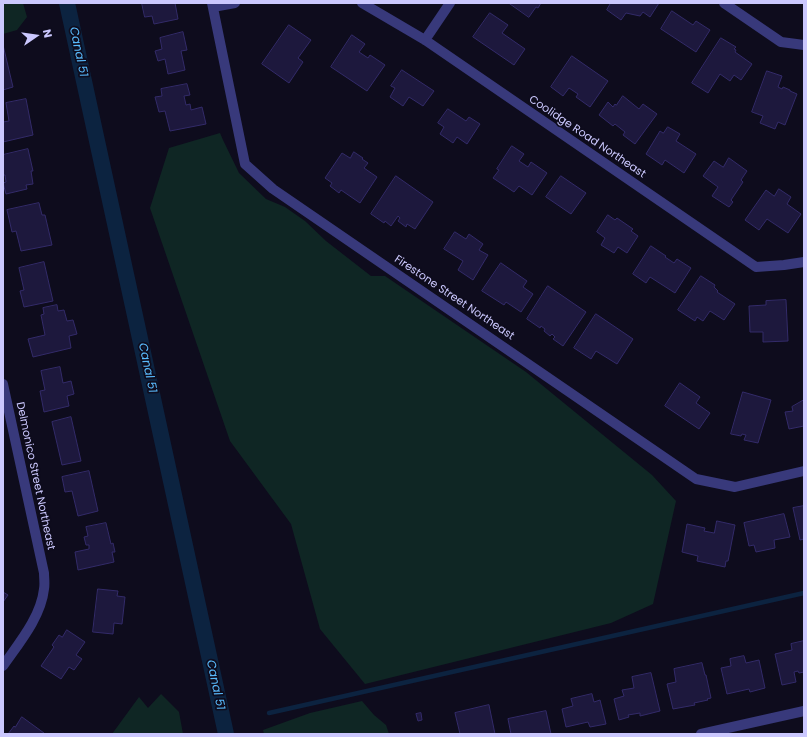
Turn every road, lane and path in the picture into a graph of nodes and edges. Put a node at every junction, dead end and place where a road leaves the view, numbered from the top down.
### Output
1 (235, 3) edge
2 (362, 3) edge
3 (450, 3) edge
4 (724, 3) edge
5 (213, 5) edge
6 (425, 40) junction
7 (804, 45) edge
8 (804, 262) edge
9 (3, 384) edge
10 (4, 398) edge
11 (804, 471) edge
12 (3, 666) edge
13 (804, 711) edge
14 (701, 734) edge

1 - 5 street
2 - 6 street, Coolidge Road Northeast
3 - 6 street
4 - 7 street
5 - 11 street, Firestone Street Northeast
6 - 8 street, Coolidge Road Northeast
9 - 10 street, Delmonico Street Northeast
10 - 12 street, Delmonico Street Northeast
13 - 14 street

